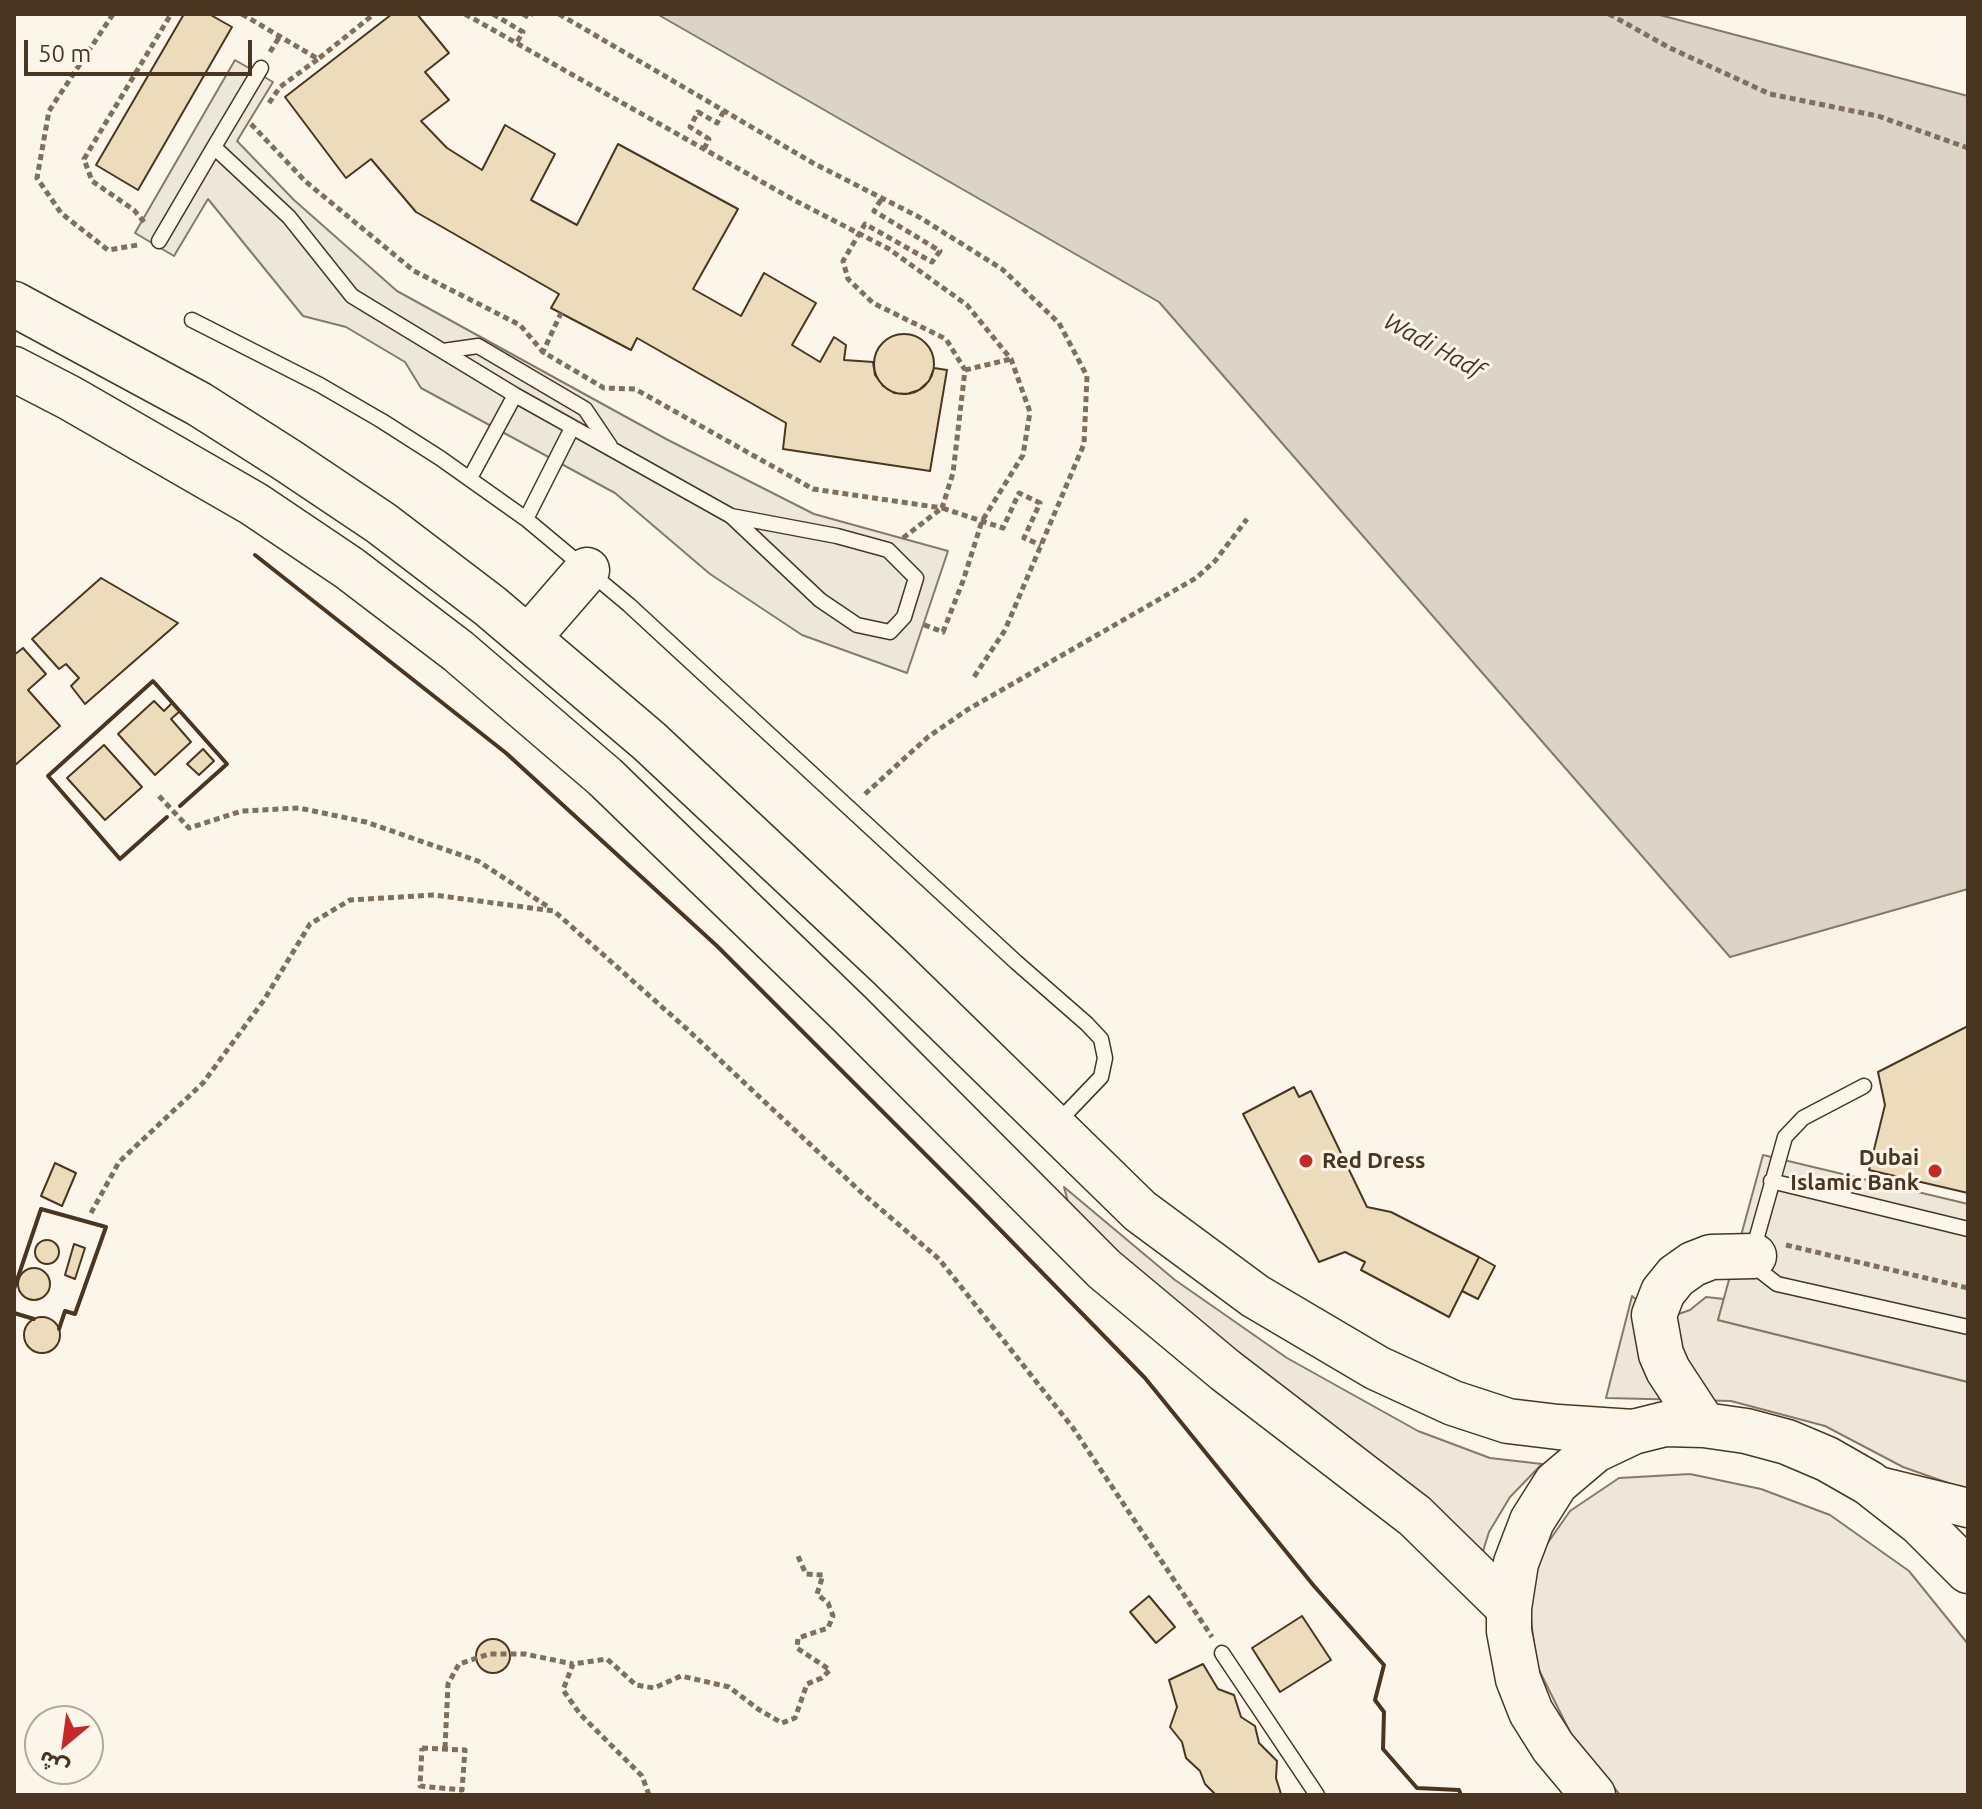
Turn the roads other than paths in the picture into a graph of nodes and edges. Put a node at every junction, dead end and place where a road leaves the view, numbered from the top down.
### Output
1 (261, 68) dead end
2 (214, 147) junction
3 (159, 241) road end
4 (14, 304) edge
5 (192, 320) dead end
6 (443, 351) junction
7 (14, 369) edge
8 (515, 395) junction
9 (572, 428) junction
10 (613, 449) junction
11 (470, 478) junction
12 (731, 516) junction
13 (526, 519) junction
14 (587, 570) junction
15 (528, 638) junction
16 (1864, 1086) dead end
17 (1053, 1128) junction
18 (1009, 1172) junction
19 (1771, 1181) junction
20 (1968, 1229) edge
21 (1760, 1267) junction
22 (1968, 1327) edge
23 (1704, 1425) junction
24 (1633, 1432) junction
25 (1869, 1483) junction
26 (1968, 1508) edge
27 (1968, 1571) edge
28 (1509, 1608) junction
29 (1222, 1653) road end
30 (1317, 1795) edge
31 (1593, 1795) edge

1 - 2 lane
2 - 3 lane
2 - 6 lane
4 - 15 highway
5 - 11 lane
6 - 8 lane
6 - 10 lane
7 - 18 highway
8 - 9 lane
8 - 11 lane
9 - 10 lane
9 - 13 lane
10 - 12 lane
11 - 13 lane
12 - 12 lane
13 - 14 lane
14 - 15 highway
14 - 17 lane
15 - 17 highway
16 - 19 lane
17 - 18 highway
17 - 24 highway
18 - 28 highway
19 - 20 lane
19 - 21 lane
21 - 22 lane
21 - 23 highway
23 - 24 highway
23 - 25 highway
24 - 28 highway
25 - 26 main road
25 - 27 highway
28 - 31 highway
29 - 30 lane

